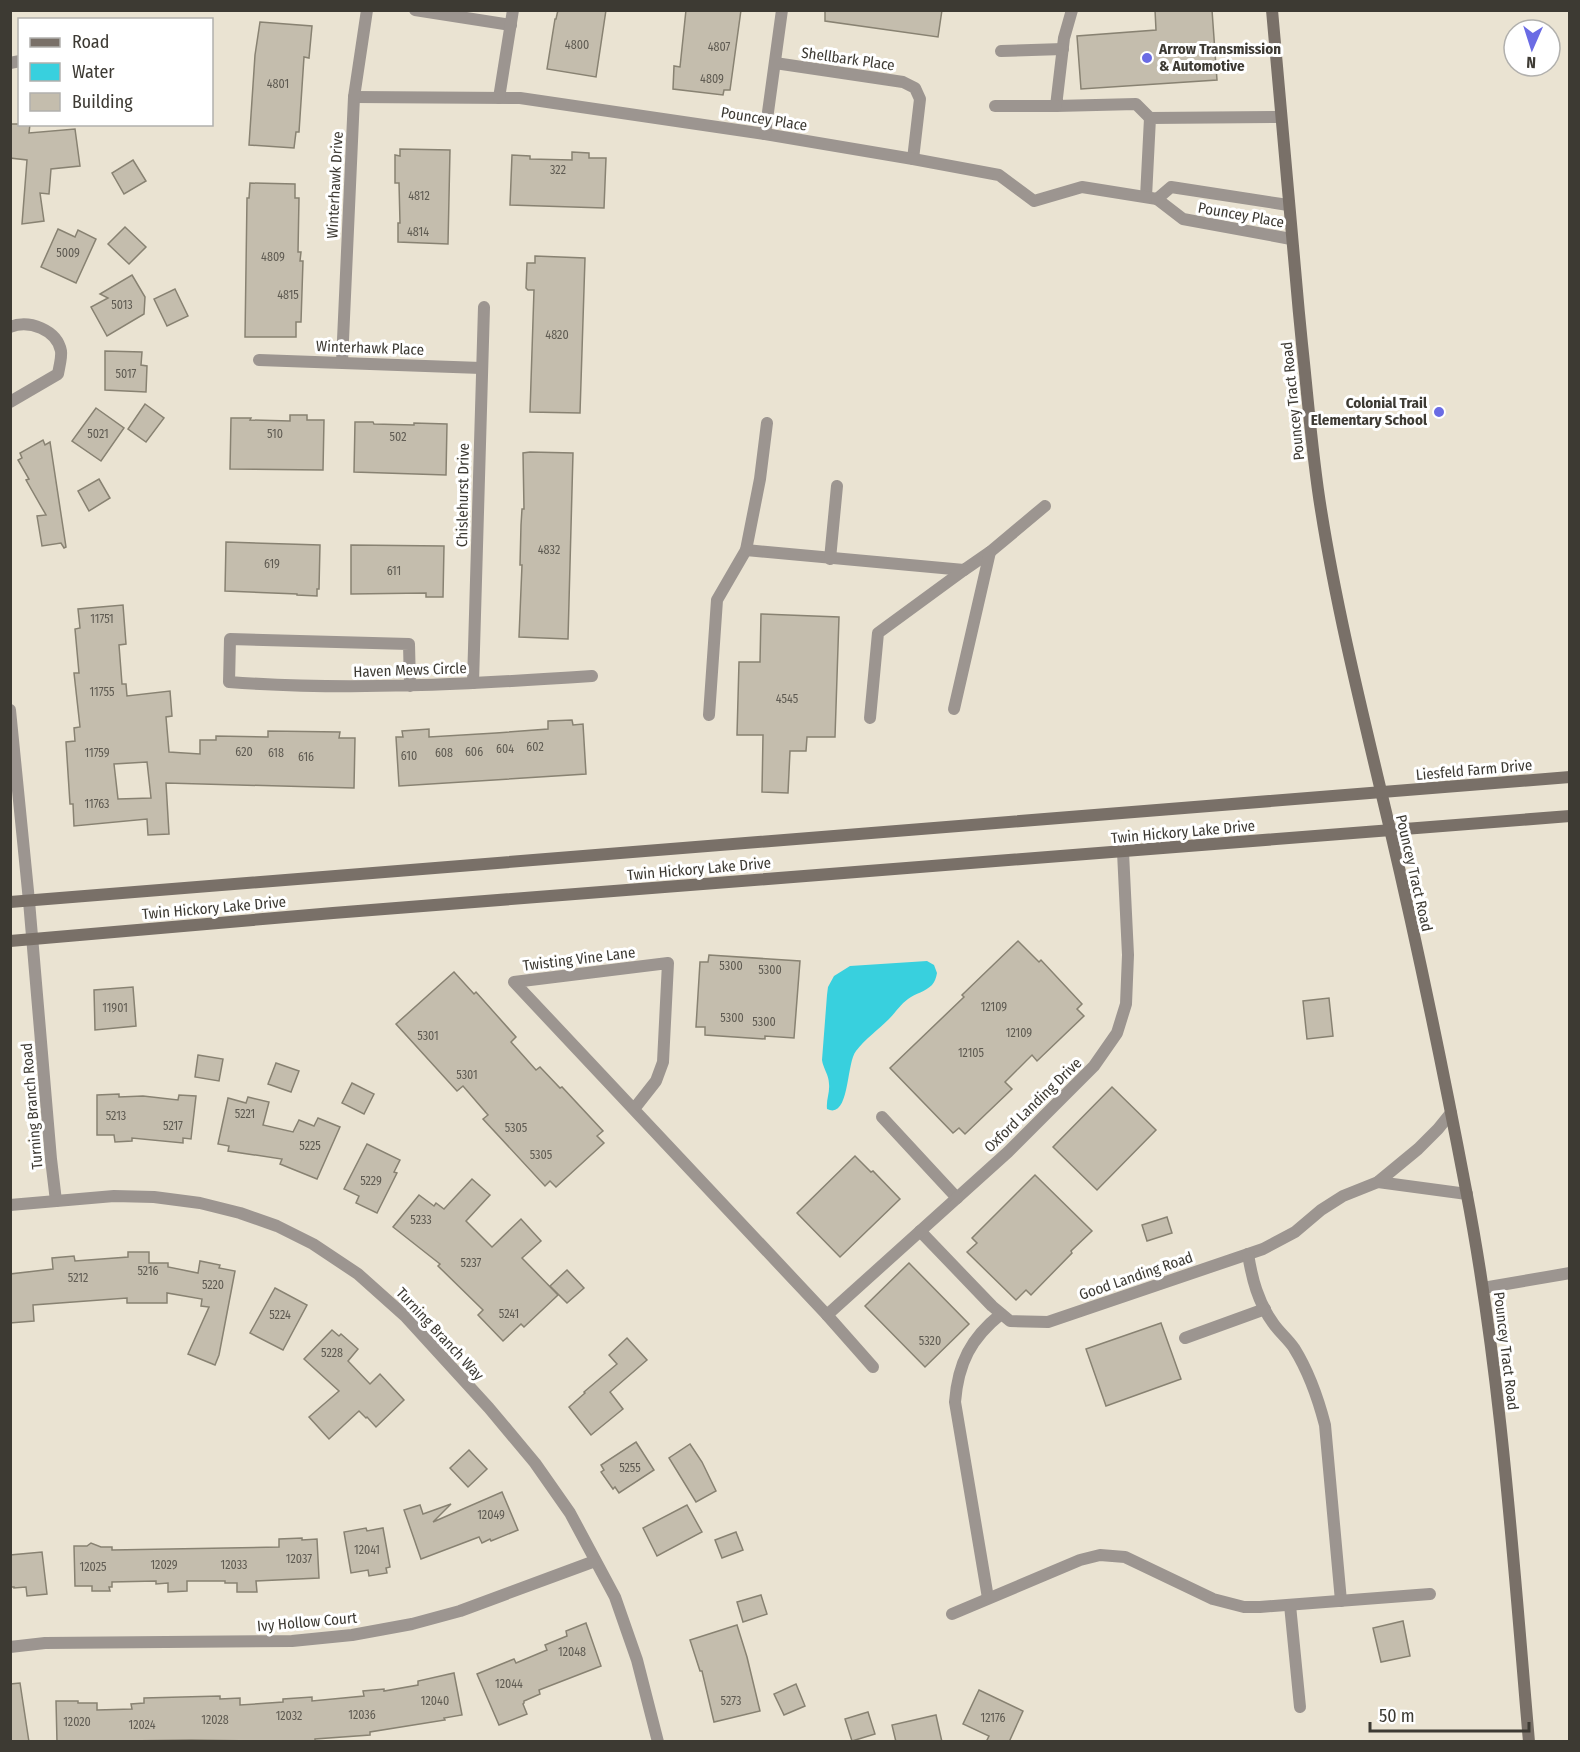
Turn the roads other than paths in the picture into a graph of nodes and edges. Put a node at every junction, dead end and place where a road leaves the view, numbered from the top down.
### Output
1 (367, 10) edge
2 (415, 10) edge
3 (513, 10) edge
4 (782, 10) edge
5 (1072, 10) edge
6 (1272, 10) edge
7 (511, 25) junction
8 (1063, 49) junction
9 (1001, 51) dead end
10 (775, 63) junction
11 (354, 98) junction
12 (499, 98) junction
13 (995, 106) dead end
14 (1056, 106) junction
15 (1281, 117) junction
16 (1150, 118) junction
17 (765, 134) junction
18 (913, 159) junction
19 (1151, 198) junction
20 (1288, 206) junction
21 (1291, 239) junction
22 (484, 307) dead end
23 (10, 327) edge
24 (259, 360) dead end
25 (342, 362) junction
26 (481, 368) junction
27 (10, 402) edge
28 (767, 423) dead end
29 (837, 486) dead end
30 (1045, 506) dead end
31 (746, 550) junction
32 (990, 552) junction
33 (830, 559) junction
34 (964, 570) junction
35 (592, 676) dead end
36 (473, 683) junction
37 (410, 686) junction
38 (954, 709) dead end
39 (10, 710) edge
40 (709, 715) dead end
41 (870, 718) dead end
42 (1569, 777) edge
43 (1381, 792) junction
44 (1569, 816) edge
45 (1390, 830) junction
46 (1124, 852) junction
47 (29, 901) junction
48 (10, 902) edge
49 (33, 939) junction
50 (10, 941) edge
51 (634, 1109) junction
52 (1451, 1113) junction
53 (882, 1117) dead end
54 (1378, 1182) junction
55 (1467, 1194) junction
56 (957, 1198) junction
57 (56, 1201) junction
58 (10, 1205) edge
59 (920, 1232) junction
60 (1248, 1254) junction
61 (1569, 1273) edge
62 (1483, 1288) junction
63 (1265, 1309) junction
64 (1001, 1314) junction
65 (827, 1315) junction
66 (1185, 1338) dead end
67 (873, 1367) dead end
68 (595, 1561) junction
69 (1430, 1594) dead end
70 (988, 1598) junction
71 (1341, 1602) junction
72 (1290, 1605) junction
73 (952, 1614) dead end
74 (10, 1647) edge
75 (1300, 1707) dead end
76 (658, 1742) edge
77 (1529, 1742) edge

1 - 11 street, Winterhawk Drive
2 - 7 street
3 - 7 street
4 - 10 street
5 - 8 street
6 - 15 street, Pouncey Tract Road
7 - 12 street
8 - 9 street
8 - 14 street
10 - 17 street
10 - 18 street, Shellbark Place
11 - 12 street, Pouncey Place
11 - 25 street, Winterhawk Drive
12 - 17 street, Pouncey Place
13 - 14 street
14 - 16 street
15 - 16 street
15 - 20 street, Pouncey Tract Road
16 - 19 street
17 - 18 street, Pouncey Place
18 - 19 street, Pouncey Place
19 - 20 street, Pouncey Place
19 - 21 street, Pouncey Place
20 - 21 street, Pouncey Tract Road
21 - 43 street, Pouncey Tract Road
22 - 26 street, Chislehurst Drive
23 - 27 street
24 - 25 street, Winterhawk Place
25 - 26 street, Winterhawk Place
26 - 36 street, Chislehurst Drive
28 - 31 street
29 - 33 street
30 - 32 street
31 - 33 street
31 - 40 street
32 - 34 street
32 - 38 street
33 - 34 street
34 - 41 street
35 - 36 street, Haven Mews Circle
36 - 37 street, Haven Mews Circle
37 - 37 street, Haven Mews Circle
39 - 47 street, Turning Branch Road
42 - 43 street, Liesfeld Farm Drive
43 - 45 street, Pouncey Tract Road
43 - 47 street, Twin Hickory Lake Drive
44 - 45 street
45 - 46 street, Twin Hickory Lake Drive
45 - 52 street, Pouncey Tract Road
46 - 49 street, Twin Hickory Lake Drive
46 - 56 street, Oxford Landing Drive
47 - 48 street, Twin Hickory Lake Drive
47 - 49 street, Turning Branch Road
49 - 50 street, Twin Hickory Lake Drive
49 - 57 street, Turning Branch Road
51 - 51 street, Twisting Vine Lane
51 - 65 street, Twisting Vine Lane
52 - 54 street
52 - 55 street, Pouncey Tract Road
53 - 56 street
54 - 55 street
54 - 60 street, Good Landing Road
55 - 62 street, Pouncey Tract Road
56 - 59 street, Oxford Landing Drive
57 - 58 street, Turning Branch Way
57 - 68 street, Turning Branch Way
59 - 64 street, Good Landing Road
59 - 65 street, Oxford Landing Drive
60 - 63 street
60 - 64 street, Good Landing Road
61 - 62 street
62 - 77 street, Pouncey Tract Road
63 - 66 street
63 - 71 street
64 - 70 street
65 - 67 street, Twisting Vine Lane
68 - 74 street, Ivy Hollow Court
68 - 76 street, Turning Branch Way
69 - 71 street
70 - 72 street
70 - 73 street
71 - 72 street
72 - 75 street

